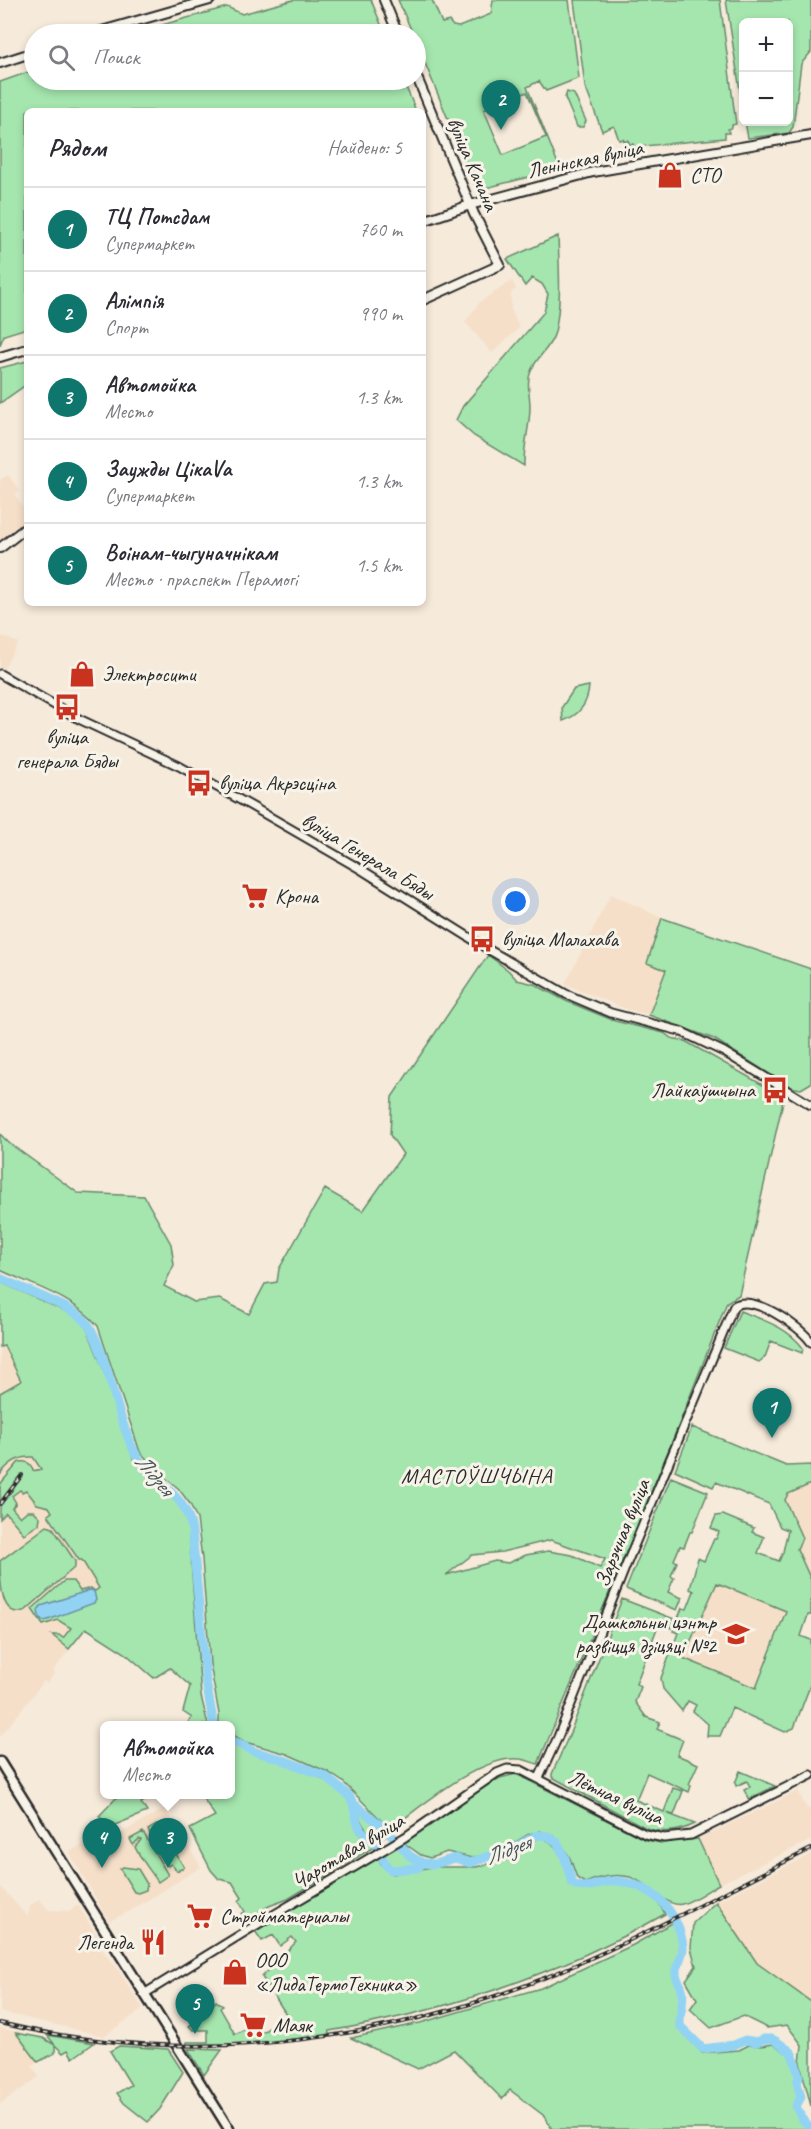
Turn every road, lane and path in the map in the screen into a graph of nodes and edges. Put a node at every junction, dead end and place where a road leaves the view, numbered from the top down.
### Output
1 (210, 0) edge
2 (384, 0) edge
3 (126, 24) edge
4 (394, 24) edge
5 (24, 55) edge
6 (0, 63) edge
7 (422, 90) edge
8 (811, 135) edge
9 (470, 205) junction
10 (426, 220) edge
11 (426, 299) edge
12 (24, 350) edge
13 (0, 357) edge
14 (24, 529) edge
15 (0, 548) edge
16 (0, 674) edge
17 (811, 1105) edge
18 (811, 1342) edge
19 (0, 1762) edge
20 (811, 1776) edge
21 (539, 1778) junction
22 (144, 1994) junction
23 (229, 2129) edge

1 - 3 main road
2 - 4 main road
5 - 6 main road
7 - 9 main road, вуліца Качана
8 - 9 main road, Ленінская вуліца
9 - 10 main road, Ленінская вуліца
9 - 11 main road, вуліца Качана
12 - 13 main road
14 - 15 main road
16 - 17 street, вуліца Генерала Бяды
18 - 21 street, Зарэчная вуліца
19 - 22 main road
20 - 21 street, Лётная вуліца
21 - 22 street, Чаротавая вуліца
22 - 23 main road

